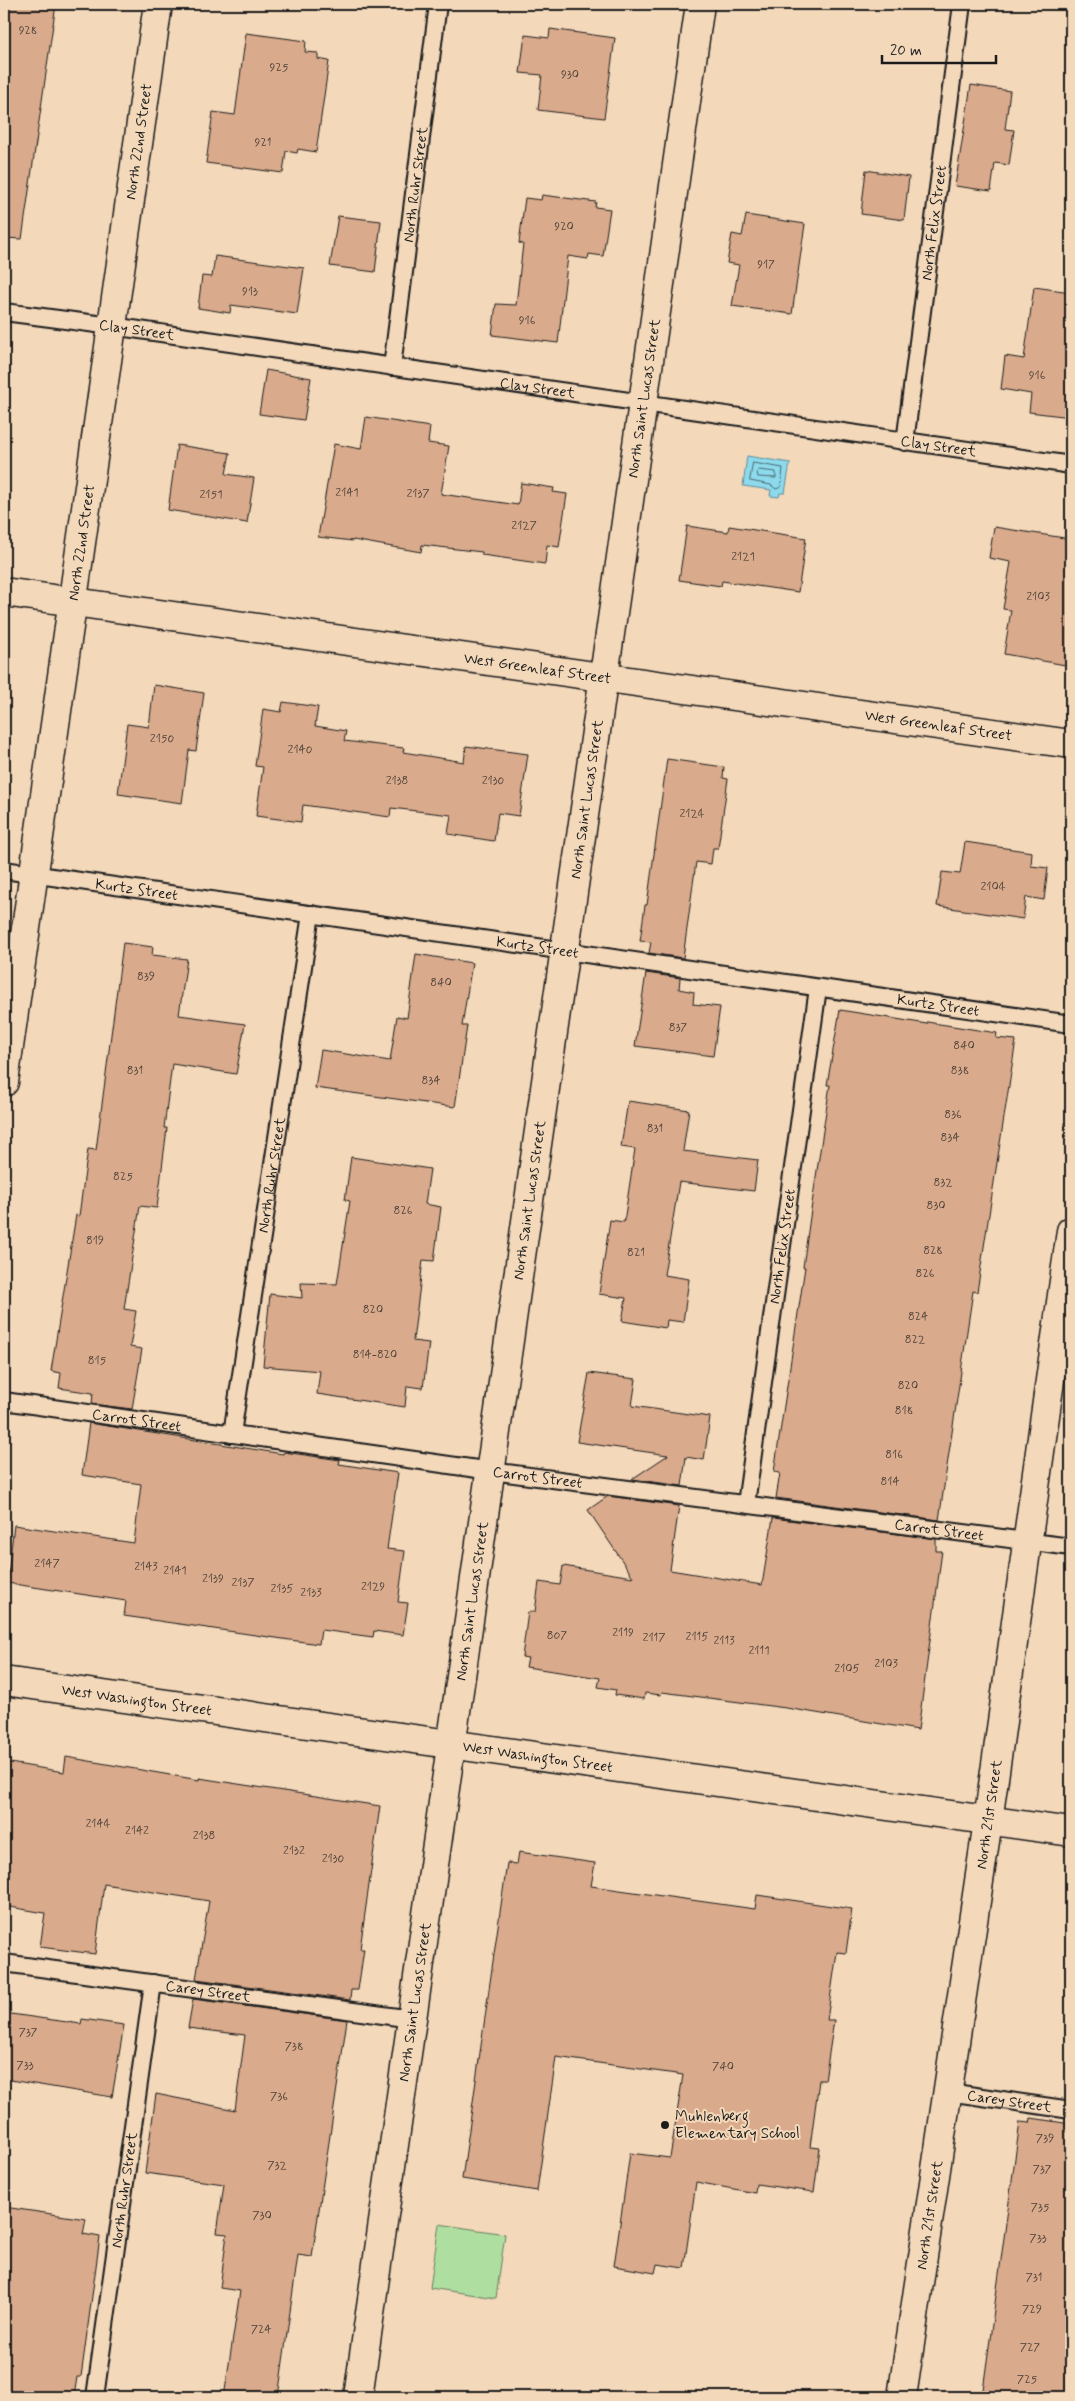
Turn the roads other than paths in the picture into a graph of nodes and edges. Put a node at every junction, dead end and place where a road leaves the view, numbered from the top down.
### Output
1 (158, 4) edge
2 (438, 4) edge
3 (700, 4) edge
4 (962, 4) edge
5 (4, 312) edge
6 (112, 326) junction
7 (392, 367) junction
8 (643, 405) junction
9 (904, 442) junction
10 (1071, 465) edge
11 (4, 592) edge
12 (73, 601) junction
13 (605, 677) junction
14 (1071, 744) edge
15 (4, 870) edge
16 (33, 874) junction
17 (311, 914) junction
18 (564, 951) junction
19 (818, 988) junction
20 (1071, 1024) edge
21 (4, 1082) edge
22 (1071, 1231) edge
23 (4, 1401) edge
24 (232, 1434) junction
25 (491, 1471) junction
26 (746, 1504) junction
27 (1027, 1541) junction
28 (1071, 1547) edge
29 (4, 1681) edge
30 (452, 1744) junction
31 (988, 1821) junction
32 (1071, 1832) edge
33 (4, 1963) edge
34 (153, 1983) junction
35 (412, 2019) junction
36 (948, 2092) junction
37 (1071, 2110) edge
38 (95, 2397) edge
39 (358, 2397) edge
40 (902, 2397) edge

1 - 6 street, North 22nd Street
2 - 7 lane, North Ruhr Street
3 - 8 street, North Saint Lucas Street
4 - 9 lane, North Felix Street
5 - 6 lane, Clay Street
6 - 7 lane, Clay Street
6 - 12 street, North 22nd Street
7 - 8 lane, Clay Street
8 - 9 lane, Clay Street
8 - 13 street, North Saint Lucas Street
9 - 10 lane, Clay Street
11 - 12 street, West Greenleaf Street
12 - 13 street, West Greenleaf Street
12 - 16 street, North 22nd Street
13 - 14 street, West Greenleaf Street
13 - 18 street, North Saint Lucas Street
15 - 16 lane, Kurtz Street
16 - 17 lane, Kurtz Street
16 - 21 street, North 22nd Street
17 - 18 lane, Kurtz Street
17 - 24 lane, North Ruhr Street
18 - 19 lane, Kurtz Street
18 - 25 street, North Saint Lucas Street
19 - 20 lane, Kurtz Street
19 - 26 lane, North Felix Street
22 - 27 street, North 21st Street
23 - 24 lane, Carrot Street
24 - 25 lane, Carrot Street
25 - 26 lane, Carrot Street
25 - 30 street, North Saint Lucas Street
26 - 27 lane, Carrot Street
27 - 28 lane, Carrot Street
27 - 31 street, North 21st Street
29 - 30 street, West Washington Street
30 - 31 street, West Washington Street
30 - 35 street, North Saint Lucas Street
31 - 32 street, West Washington Street
31 - 36 street, North 21st Street
33 - 34 lane, Carey Street
34 - 35 lane, Carey Street
34 - 38 lane, North Ruhr Street
35 - 39 street, North Saint Lucas Street
36 - 37 lane, Carey Street
36 - 40 street, North 21st Street

